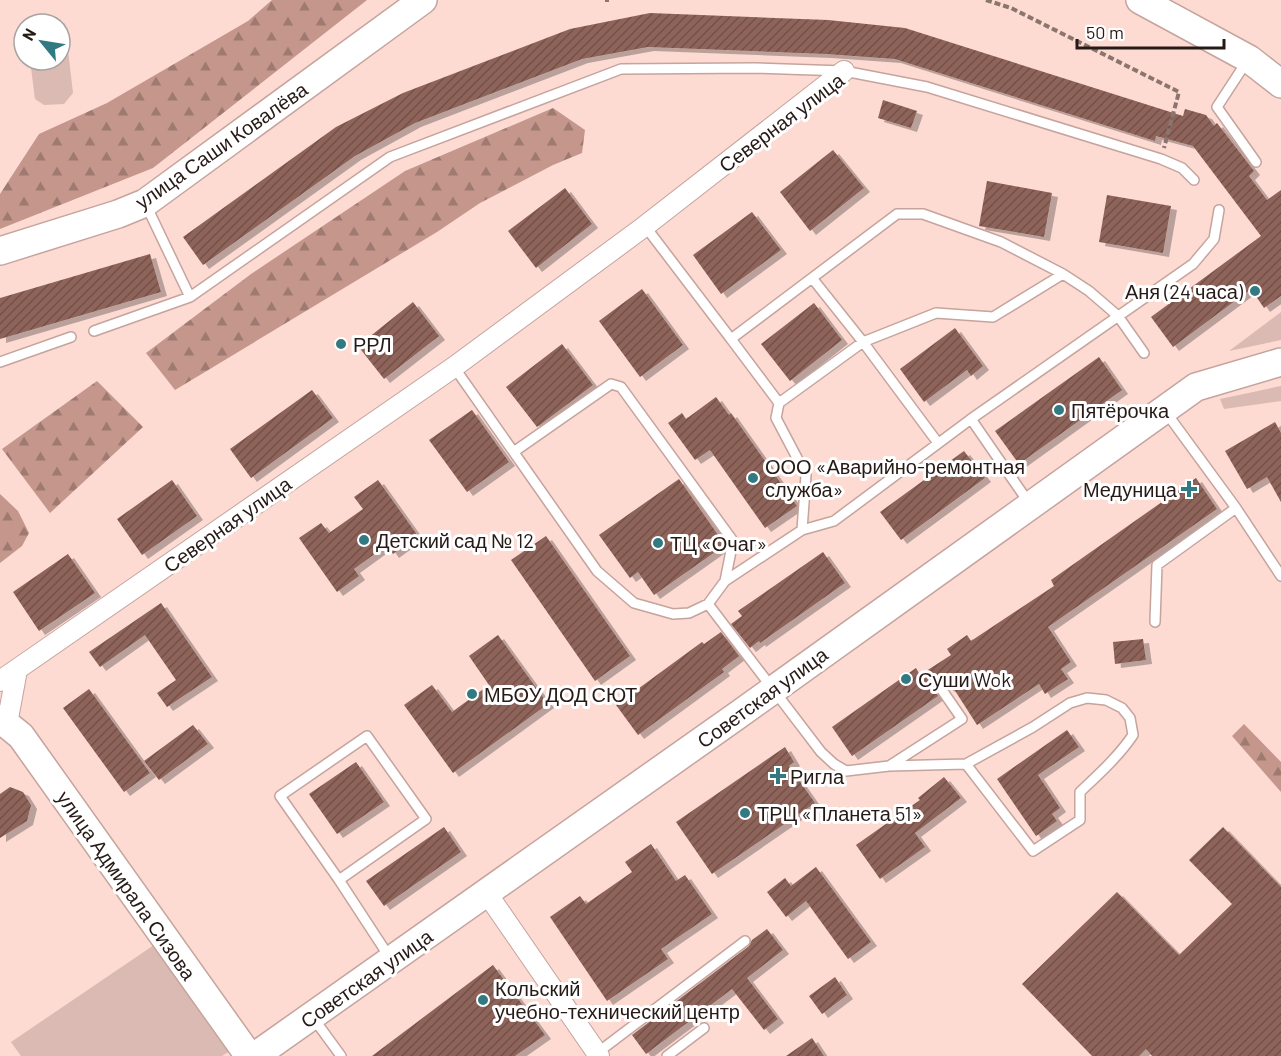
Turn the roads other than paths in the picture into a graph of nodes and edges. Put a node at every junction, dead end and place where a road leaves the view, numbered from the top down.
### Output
1 (423, 0) edge
2 (1140, 0) edge
3 (1249, 59) junction
4 (844, 71) junction
5 (1281, 84) edge
6 (1256, 162) dead end
7 (1194, 180) dead end
8 (145, 203) junction
9 (1219, 210) dead end
10 (645, 226) junction
11 (0, 251) edge
12 (1063, 274) junction
13 (812, 278) junction
14 (190, 297) junction
15 (1118, 316) junction
16 (94, 331) dead end
17 (71, 337) dead end
18 (731, 339) junction
19 (863, 342) junction
20 (1144, 353) dead end
21 (0, 362) edge
22 (1281, 362) edge
23 (454, 367) junction
24 (779, 403) junction
25 (1163, 409) junction
26 (971, 419) junction
27 (938, 443) junction
28 (515, 451) junction
29 (1030, 505) junction
30 (1236, 508) junction
31 (802, 530) junction
32 (1281, 576) edge
33 (725, 580) junction
34 (708, 604) junction
35 (1155, 622) dead end
36 (17, 670) junction
37 (0, 681) edge
38 (773, 689) junction
39 (942, 690) dead end
40 (4, 722) edge
41 (966, 764) junction
42 (889, 766) junction
43 (339, 880) junction
44 (486, 892) junction
45 (745, 941) dead end
46 (391, 960) junction
47 (312, 1016) junction
48 (704, 1028) dead end
49 (598, 1055) edge
50 (249, 1056) edge
51 (255, 1056) edge
52 (341, 1056) edge
53 (667, 1056) edge

1 - 8 street, улица Саши Ковалёва
2 - 3 street
3 - 5 street
3 - 6 lane
4 - 7 lane, Северная улица
4 - 10 street, Северная улица
4 - 14 lane
8 - 11 street, улица Саши Ковалёва
8 - 14 lane
9 - 15 lane
10 - 18 lane
10 - 23 street, Северная улица
12 - 13 lane
12 - 15 lane
12 - 19 lane
13 - 18 lane
13 - 19 lane
14 - 16 lane
15 - 20 lane
15 - 26 lane
17 - 21 lane
18 - 24 lane
19 - 24 lane
19 - 27 lane
22 - 25 street, Советская улица
23 - 28 lane
23 - 36 street, Северная улица
24 - 31 lane
25 - 29 street, Советская улица
25 - 30 lane
26 - 27 lane
26 - 29 lane
27 - 31 lane
28 - 33 lane
28 - 34 lane
29 - 38 street, Советская улица
30 - 32 lane
30 - 35 lane
31 - 33 lane
33 - 34 lane
34 - 38 lane
36 - 37 street, Северная улица
36 - 40 street
38 - 42 lane
38 - 44 street, Советская улица
39 - 42 lane
40 - 50 street, улица Адмирала Сизова
41 - 41 lane
41 - 42 lane
43 - 43 lane
43 - 46 lane
44 - 46 street, Советская улица
44 - 49 street
45 - 49 lane
46 - 47 street, Советская улица
47 - 51 street, Советская улица
47 - 52 lane
48 - 53 lane

